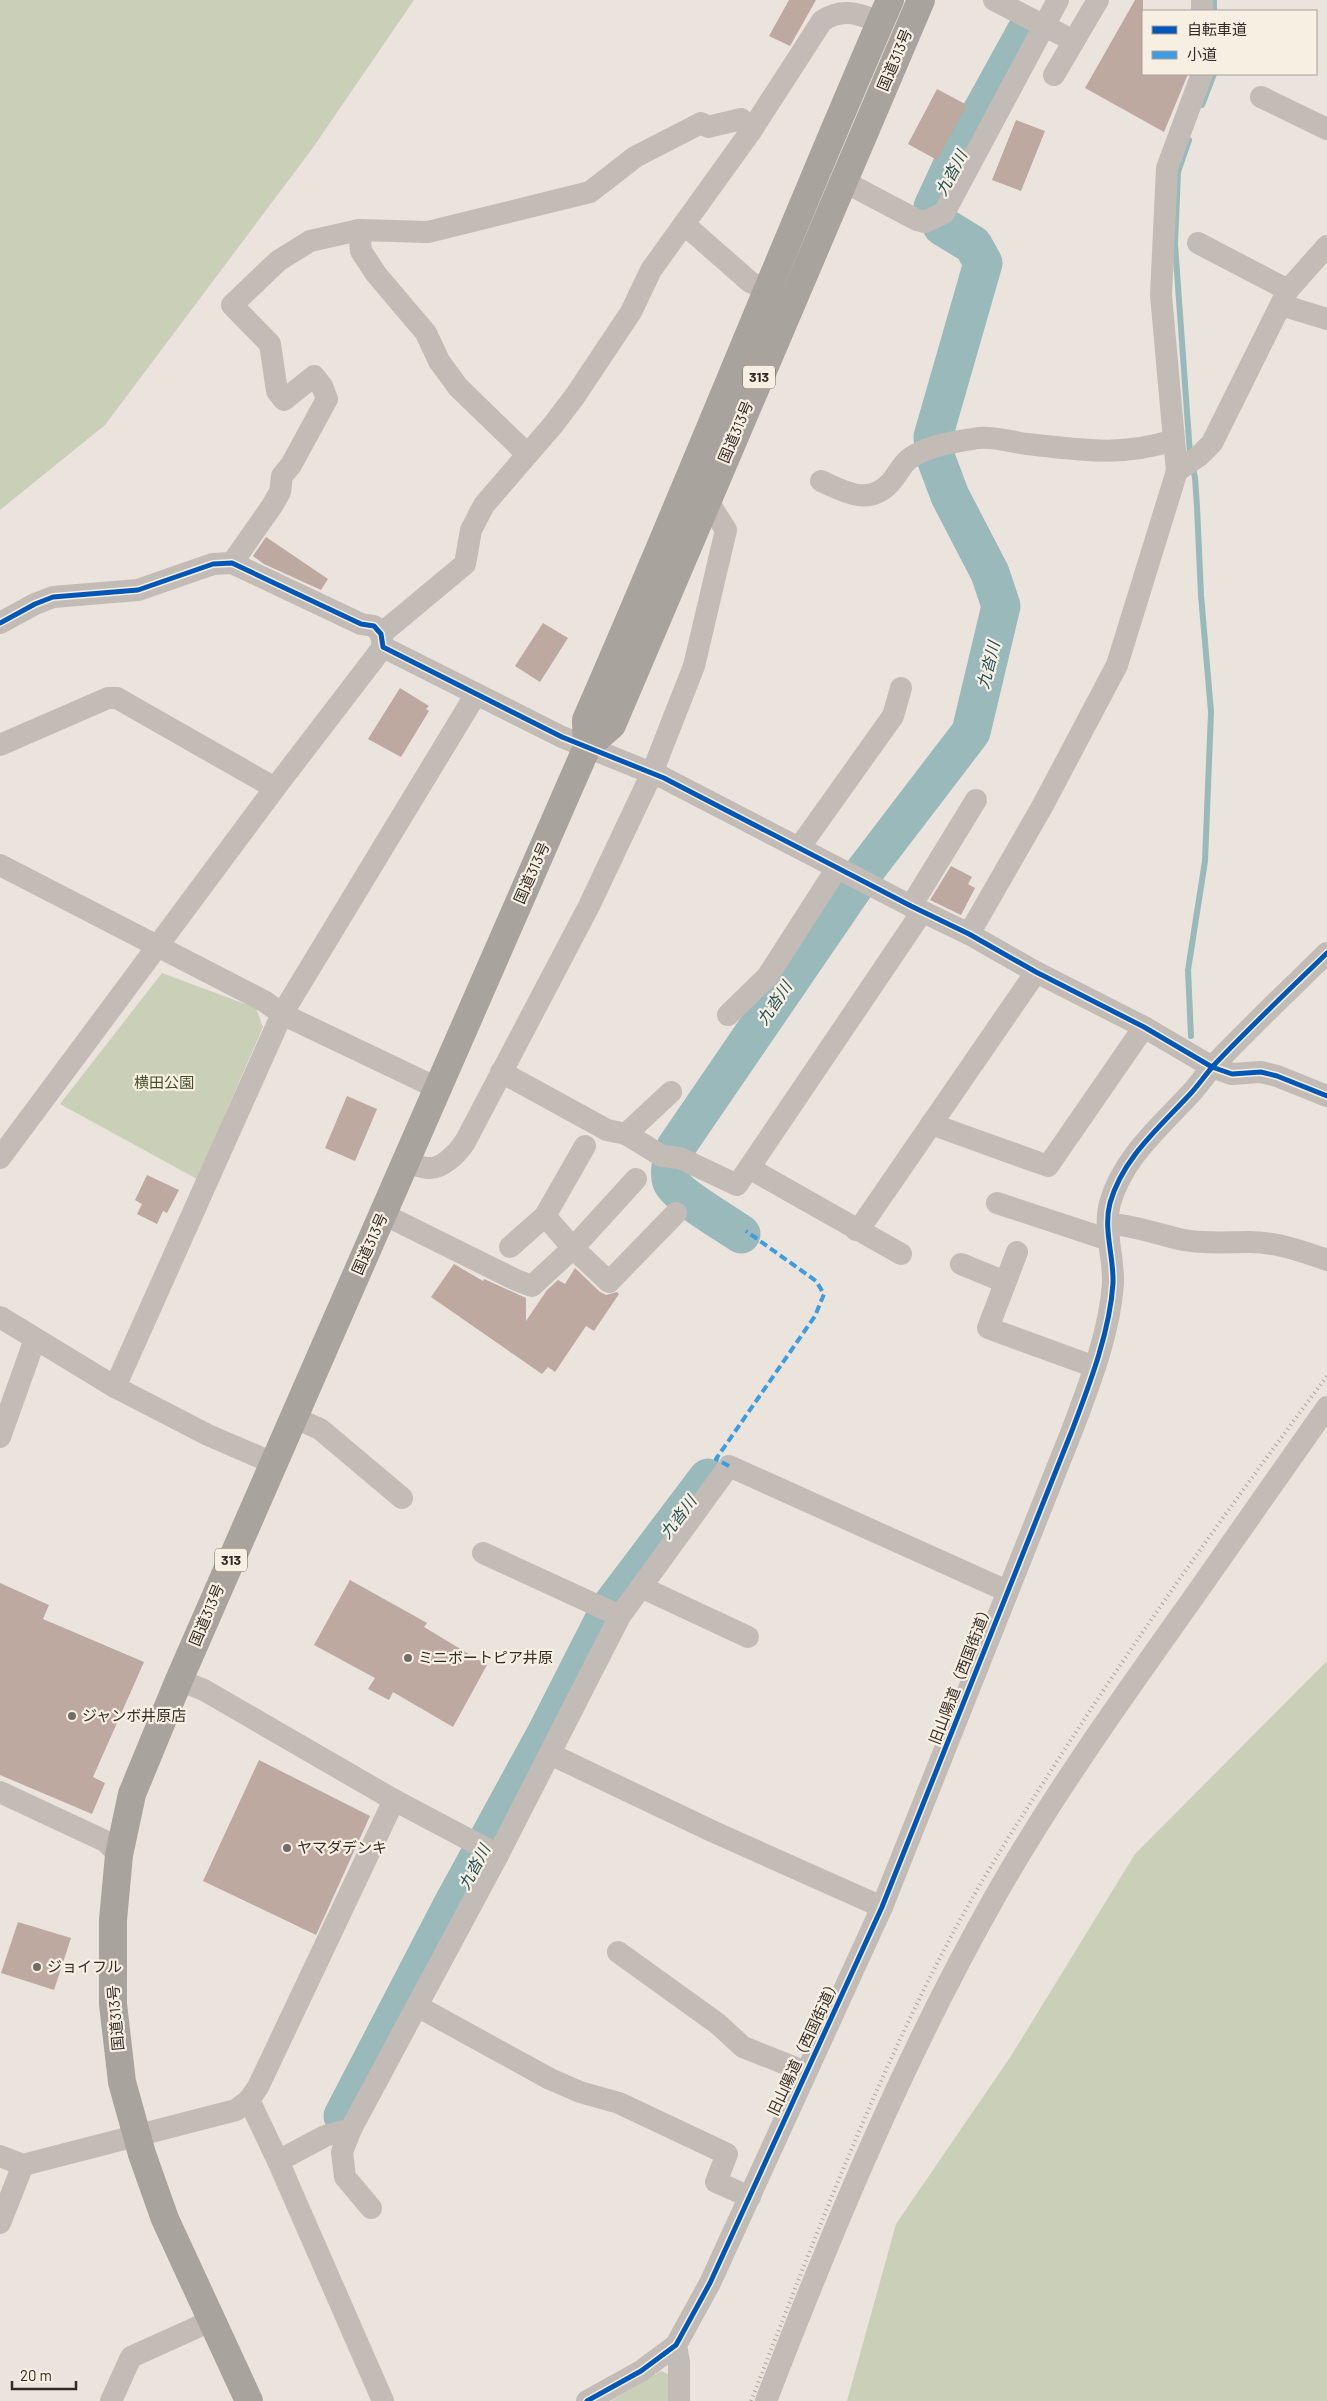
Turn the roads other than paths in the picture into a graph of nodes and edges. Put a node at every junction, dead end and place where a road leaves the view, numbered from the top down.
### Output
1 (921, 0) edge
2 (1058, 0) edge
3 (1098, 0) edge
4 (1003, 2) edge
5 (885, 11) edge
6 (1043, 27) junction
7 (1074, 41) junction
8 (1054, 75) dead end
9 (1202, 75) edge
10 (1261, 97) dead end
11 (1327, 129) edge
12 (751, 131) junction
13 (843, 182) junction
14 (684, 224) junction
15 (360, 230) junction
16 (1198, 243) dead end
17 (1327, 246) edge
18 (766, 290) junction
19 (1285, 298) junction
20 (1327, 319) edge
21 (1174, 440) junction
22 (527, 454) junction
23 (1187, 465) junction
24 (821, 482) dead end
25 (707, 500) junction
26 (232, 563) junction
27 (0, 623) edge
28 (382, 640) junction
29 (901, 688) dead end
30 (476, 694) junction
31 (0, 745) edge
32 (587, 747) junction
33 (652, 773) junction
34 (275, 788) junction
35 (976, 800) dead end
36 (799, 848) junction
37 (3, 873) edge
38 (853, 876) junction
39 (916, 909) junction
40 (969, 934) junction
41 (158, 947) junction
42 (1327, 953) edge
43 (1036, 972) junction
44 (282, 1014) junction
45 (728, 1015) dead end
46 (1144, 1027) junction
47 (1212, 1067) junction
48 (501, 1072) junction
49 (437, 1088) junction
50 (671, 1092) dead end
51 (1327, 1096) edge
52 (931, 1124) junction
53 (626, 1134) junction
54 (585, 1146) dead end
55 (0, 1158) edge
56 (405, 1162) junction
57 (750, 1168) junction
58 (636, 1180) dead end
59 (996, 1203) dead end
60 (676, 1213) dead end
61 (383, 1214) junction
62 (545, 1216) junction
63 (856, 1230) junction
64 (1109, 1231) junction
65 (510, 1247) dead end
66 (573, 1248) junction
67 (1017, 1252) dead end
68 (901, 1254) dead end
69 (1327, 1260) edge
70 (961, 1264) dead end
71 (1005, 1282) junction
72 (0, 1317) edge
73 (35, 1339) junction
74 (1095, 1367) junction
75 (115, 1387) junction
76 (1327, 1408) edge
77 (293, 1417) junction
78 (0, 1437) edge
79 (273, 1463) junction
80 (402, 1498) dead end
81 (483, 1553) dead end
82 (642, 1587) junction
83 (1007, 1591) junction
84 (620, 1616) junction
85 (748, 1637) dead end
86 (179, 1680) junction
87 (550, 1754) junction
88 (0, 1792) edge
89 (394, 1800) junction
90 (488, 1850) junction
91 (119, 1855) junction
92 (882, 1907) junction
93 (618, 1952) dead end
94 (417, 2006) junction
95 (806, 2072) junction
96 (249, 2100) junction
97 (352, 2129) junction
98 (137, 2135) junction
99 (0, 2156) edge
100 (278, 2161) junction
101 (23, 2165) junction
102 (750, 2197) junction
103 (371, 2208) dead end
104 (0, 2224) edge
105 (213, 2320) junction
106 (676, 2344) junction
107 (111, 2401) edge
108 (249, 2401) edge
109 (383, 2401) edge
110 (587, 2401) edge
111 (679, 2401) edge
112 (766, 2401) edge

1 - 13 highway, 国道313号 / 313
2 - 6 street
3 - 7 street
4 - 6 street
5 - 12 street
5 - 18 highway, 国道313号 / 313
6 - 7 street
6 - 13 street
7 - 8 street
9 - 21 street
10 - 11 street
12 - 14 street
12 - 15 street
13 - 25 highway, 国道313号 / 313
14 - 18 street
14 - 22 street
15 - 22 street
15 - 26 street
16 - 19 street
17 - 19 street
18 - 32 highway, 国道313号 / 313
19 - 20 street
19 - 23 street
21 - 23 street
21 - 24 street
22 - 28 street
23 - 40 street
25 - 32 highway, 国道313号 / 313
25 - 33 street
26 - 27 street
26 - 28 street
28 - 30 street
28 - 34 street
29 - 36 street
30 - 32 street
30 - 44 street
31 - 34 street
32 - 33 street
32 - 49 highway, 国道313号 / 313
33 - 36 street
33 - 48 street
34 - 41 street
35 - 39 street
36 - 38 street
37 - 41 street
38 - 39 street
38 - 45 street
39 - 40 street
39 - 57 street
40 - 43 street
41 - 44 street
41 - 55 street
42 - 47 street, 旧山陽道（西国街道）
43 - 46 street
43 - 52 street
44 - 49 street
44 - 75 street
46 - 47 street
46 - 52 street
47 - 51 street
47 - 64 street, 旧山陽道（西国街道）
48 - 53 street
48 - 56 street
49 - 56 highway, 国道313号 / 313
50 - 53 street
52 - 63 street
53 - 57 street
54 - 62 street
56 - 61 highway, 国道313号 / 313
57 - 63 street
58 - 66 street
59 - 64 street
60 - 66 street
61 - 66 street
61 - 77 highway, 国道313号 / 313
62 - 65 street
62 - 66 street
63 - 68 street
64 - 69 street
64 - 74 street, 旧山陽道（西国街道）
67 - 71 street
70 - 71 street
71 - 74 street
72 - 73 street
73 - 75 street
73 - 78 street
74 - 83 street, 旧山陽道（西国街道）
75 - 79 street
76 - 112 street
77 - 79 highway, 国道313号 / 313
77 - 80 street
79 - 86 highway, 国道313号 / 313
81 - 84 street
82 - 83 street
82 - 84 street
82 - 85 street
83 - 92 street, 旧山陽道（西国街道）
84 - 87 street
86 - 89 street
86 - 91 highway, 国道313号 / 313
87 - 90 street
87 - 92 street
88 - 91 street
89 - 90 street
89 - 96 street
90 - 94 street
91 - 98 highway, 国道313号 / 313
92 - 95 street, 旧山陽道（西国街道）
93 - 95 street
94 - 97 street
94 - 102 street
95 - 102 street, 旧山陽道（西国街道）
96 - 98 street
96 - 100 street
97 - 100 street
97 - 103 street
98 - 101 street
98 - 105 highway, 国道313号 / 313
99 - 101 street
100 - 109 street
101 - 104 street
102 - 106 street, 旧山陽道（西国街道）
105 - 107 street
105 - 108 highway, 国道313号 / 313
106 - 110 street, 旧山陽道（西国街道）
106 - 111 street

